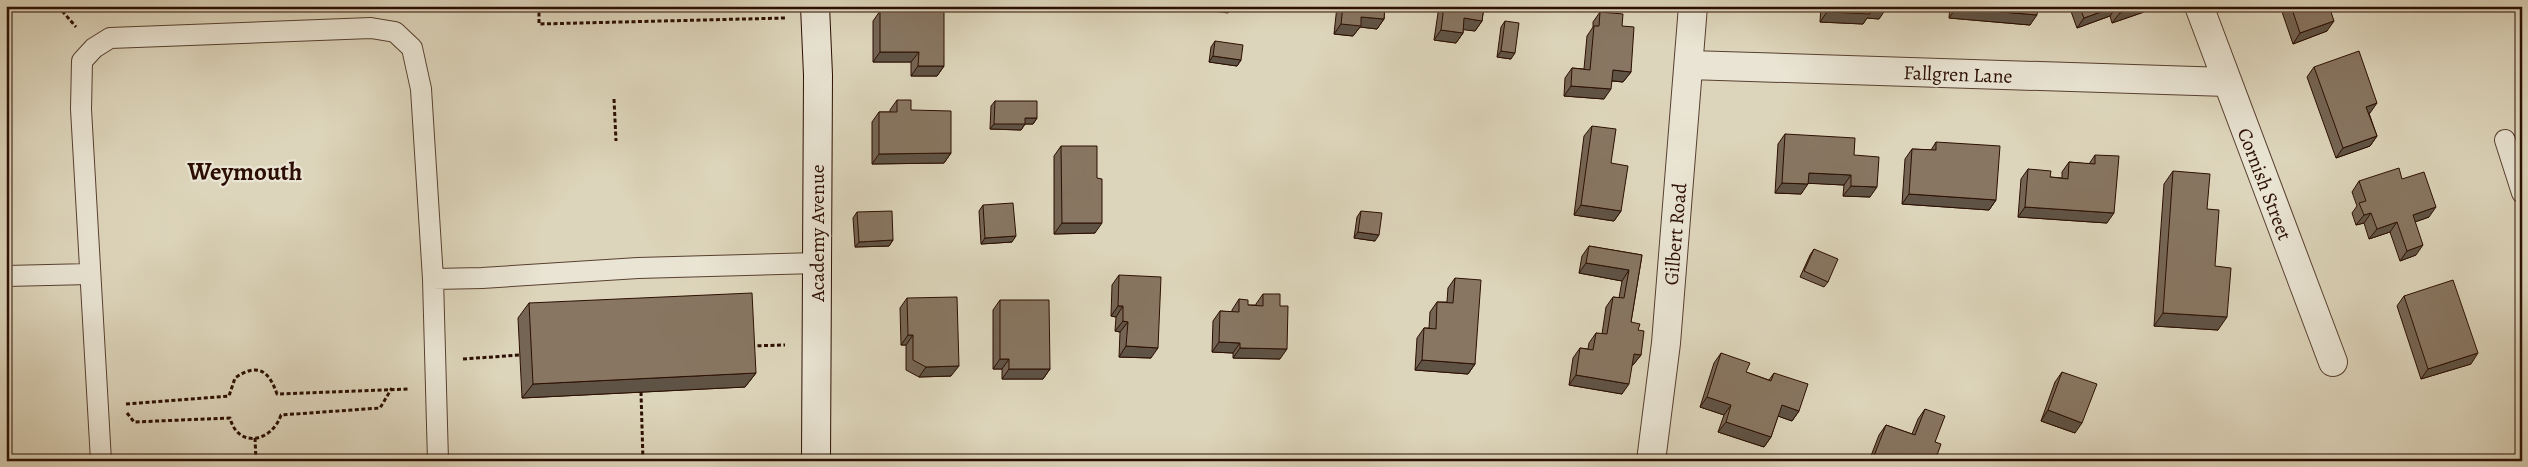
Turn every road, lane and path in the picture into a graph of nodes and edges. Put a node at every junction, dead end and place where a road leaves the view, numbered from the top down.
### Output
1 (58, 6) edge
2 (539, 6) edge
3 (1693, 6) edge
4 (2199, 6) edge
5 (815, 12) edge
6 (78, 30) dead end
7 (1689, 65) junction
8 (2227, 82) junction
9 (614, 99) dead end
10 (2505, 140) dead end
11 (616, 141) dead end
12 (2522, 193) edge
13 (817, 263) junction
14 (90, 274) junction
15 (6, 276) edge
16 (433, 278) junction
17 (793, 345) dead end
18 (744, 346) edge
19 (520, 355) dead end
20 (462, 359) dead end
21 (2333, 362) dead end
22 (392, 388) junction
23 (412, 389) dead end
24 (641, 392) edge
25 (255, 438) junction
26 (101, 461) edge
27 (256, 461) edge
28 (438, 461) edge
29 (643, 461) edge
30 (816, 461) edge
31 (1651, 461) edge

1 - 6 path
2 - 5 path
3 - 7 street, Gilbert Road
4 - 8 street, Cornish Street
5 - 13 street, Academy Avenue
7 - 8 street, Fallgren Lane
7 - 31 street, Gilbert Road
8 - 21 street, Cornish Street
9 - 11 path
10 - 12 lane
13 - 16 lane
13 - 30 street, Academy Avenue
14 - 15 lane
14 - 16 lane
14 - 26 lane
16 - 28 lane
17 - 18 path
19 - 20 path
22 - 23 path
22 - 25 path
22 - 25 path
24 - 29 path
25 - 27 path

